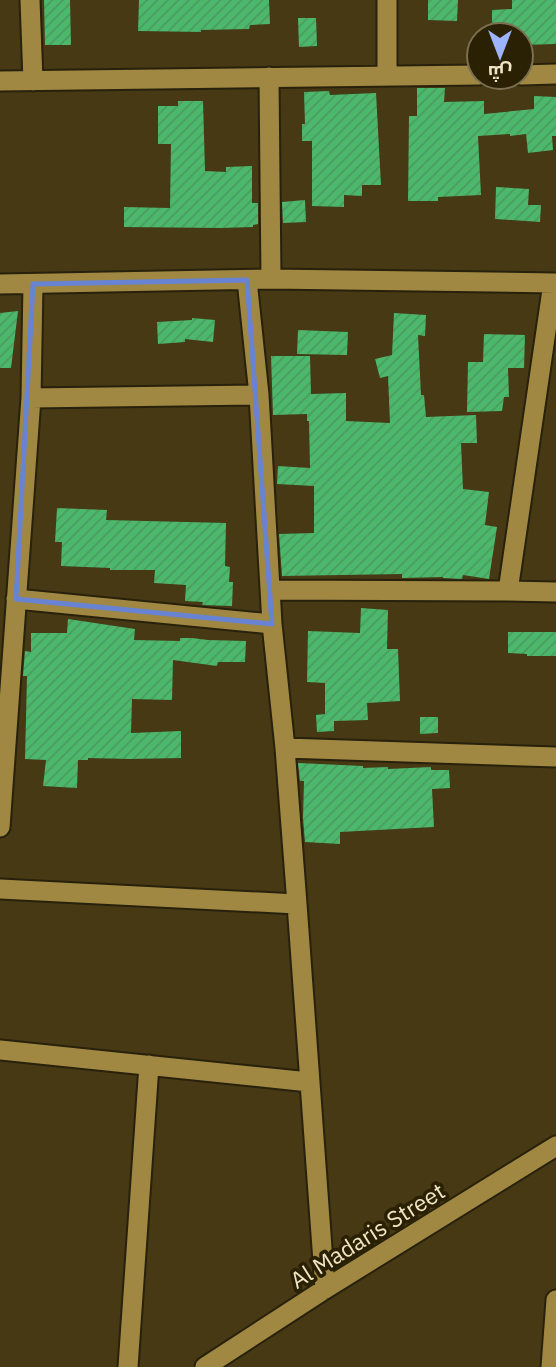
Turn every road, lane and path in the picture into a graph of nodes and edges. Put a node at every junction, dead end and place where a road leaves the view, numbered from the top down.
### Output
1 (30, 0) edge
2 (387, 0) edge
3 (556, 74) edge
4 (387, 75) junction
5 (465, 75) edge
6 (535, 75) edge
7 (270, 77) junction
8 (33, 80) junction
9 (0, 81) edge
10 (271, 279) junction
11 (247, 280) junction
12 (554, 283) edge
13 (0, 284) edge
14 (33, 284) junction
15 (259, 396) junction
16 (31, 398) junction
17 (271, 590) junction
18 (508, 591) junction
19 (556, 592) edge
20 (16, 599) junction
21 (272, 624) junction
22 (285, 748) junction
23 (556, 757) edge
24 (0, 827) edge
25 (0, 889) edge
26 (297, 904) junction
27 (0, 1049) edge
28 (149, 1065) junction
29 (309, 1082) junction
30 (556, 1146) edge
31 (325, 1289) junction
32 (556, 1300) edge
33 (553, 1356) edge
34 (128, 1367) edge
35 (205, 1367) edge

1 - 8 street
2 - 4 street
3 - 6 street
4 - 5 street
4 - 7 street
7 - 8 street
7 - 10 street
8 - 9 street
10 - 11 street
10 - 12 street
11 - 14 street
11 - 15 street
12 - 18 street
13 - 14 street
14 - 16 street
15 - 16 street
15 - 17 street
16 - 20 street
17 - 18 street
17 - 21 street
18 - 19 street
20 - 21 street
20 - 24 street
21 - 22 street
22 - 23 street
22 - 26 street
25 - 26 street
26 - 29 street
27 - 28 street
28 - 29 street
28 - 34 street
29 - 31 street
30 - 31 street, Al Madaris Street
31 - 35 street, Al Madaris Street
32 - 33 street

